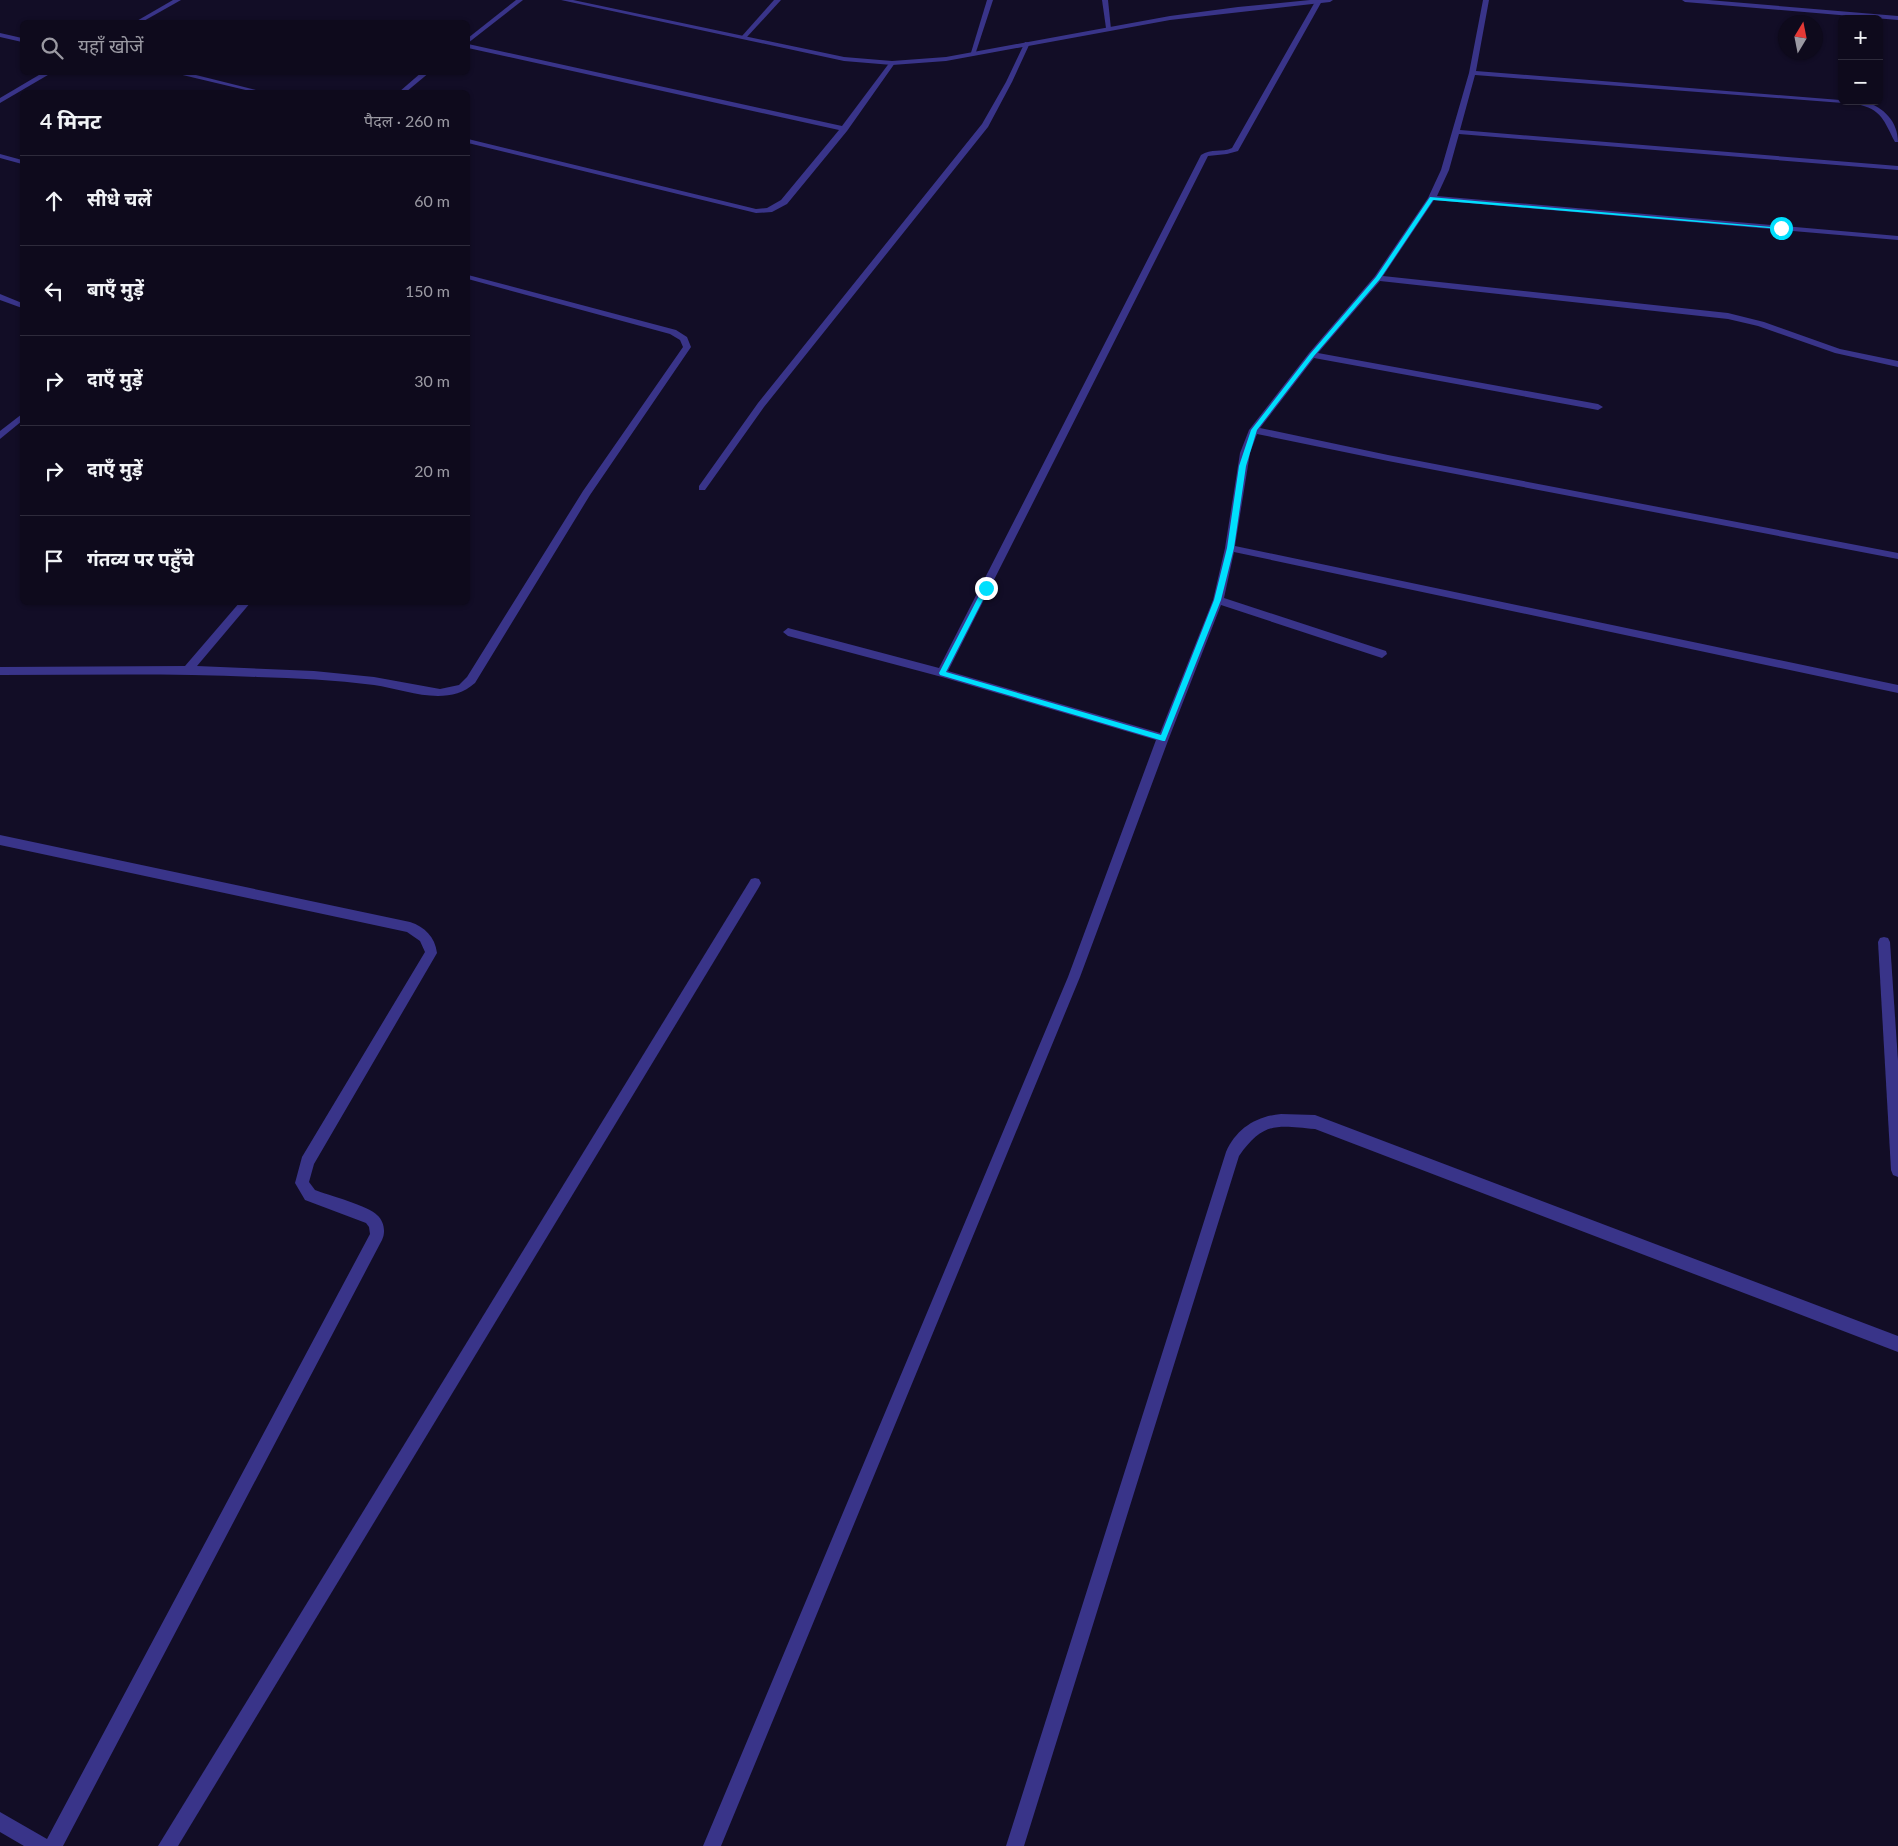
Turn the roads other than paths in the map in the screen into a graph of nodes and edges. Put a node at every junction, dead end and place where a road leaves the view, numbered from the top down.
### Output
1 (178, 0) edge
2 (520, 0) edge
3 (564, 0) edge
4 (778, 0) edge
5 (990, 0) edge
6 (1105, 0) edge
7 (1330, 0) edge
8 (1486, 0) edge
9 (1685, 0) edge
10 (1301, 1) edge
11 (1319, 1) edge
12 (588, 2) edge
13 (1898, 18) edge
14 (142, 20) edge
15 (1109, 28) junction
16 (0, 35) edge
17 (744, 38) junction
18 (470, 39) edge
19 (20, 40) edge
20 (1027, 42) junction
21 (470, 46) edge
22 (972, 55) junction
23 (892, 63) junction
24 (1472, 72) junction
25 (45, 75) edge
26 (186, 75) edge
27 (423, 75) edge
28 (252, 90) edge
29 (404, 90) edge
30 (0, 101) edge
31 (1838, 101) edge
32 (1869, 105) edge
33 (844, 129) junction
34 (1455, 132) junction
35 (1897, 135) edge
36 (470, 141) edge
37 (0, 156) edge
38 (20, 161) edge
39 (1898, 168) edge
40 (1432, 198) junction
41 (1898, 238) edge
42 (470, 278) edge
43 (1378, 278) junction
44 (0, 297) edge
45 (20, 305) edge
46 (1312, 355) junction
47 (1898, 364) edge
48 (1598, 408) dead end
49 (20, 419) edge
50 (1254, 430) junction
51 (0, 436) edge
52 (702, 488) dead end
53 (1230, 548) junction
54 (1898, 556) edge
55 (1218, 600) junction
56 (243, 605) edge
57 (788, 632) dead end
58 (1382, 654) dead end
59 (188, 670) junction
60 (0, 671) edge
61 (942, 673) junction
62 (1898, 689) edge
63 (1163, 738) junction
64 (0, 840) edge
65 (755, 883) dead end
66 (1884, 942) dead end
67 (1898, 1170) edge
68 (1898, 1344) edge
69 (0, 1821) edge
70 (41, 1846) edge
71 (53, 1846) edge
72 (166, 1846) edge
73 (712, 1846) edge
74 (1015, 1846) edge

1 - 14 street
2 - 18 street
3 - 12 street
4 - 17 street
5 - 22 street
6 - 15 street
7 - 11 street
8 - 24 street
9 - 13 street
10 - 11 street
10 - 15 street
11 - 61 street
12 - 17 street
15 - 20 street
16 - 19 street
17 - 23 street
20 - 22 street
20 - 52 street
21 - 33 street
22 - 23 street
23 - 33 street
24 - 31 street
24 - 34 street
25 - 30 street
26 - 28 street
27 - 29 street
32 - 35 street
33 - 36 street
34 - 39 street
34 - 40 street
37 - 38 street
40 - 41 street
40 - 43 street
42 - 59 street
43 - 46 street
43 - 47 street
44 - 45 street
46 - 48 street
46 - 50 street
49 - 51 street
50 - 53 street
50 - 54 street
53 - 55 street
53 - 62 street
55 - 58 street
55 - 63 street
56 - 59 street
57 - 61 street
59 - 60 street
61 - 63 street
63 - 73 street
64 - 71 street
65 - 72 street
66 - 67 street
68 - 74 street
69 - 70 street

